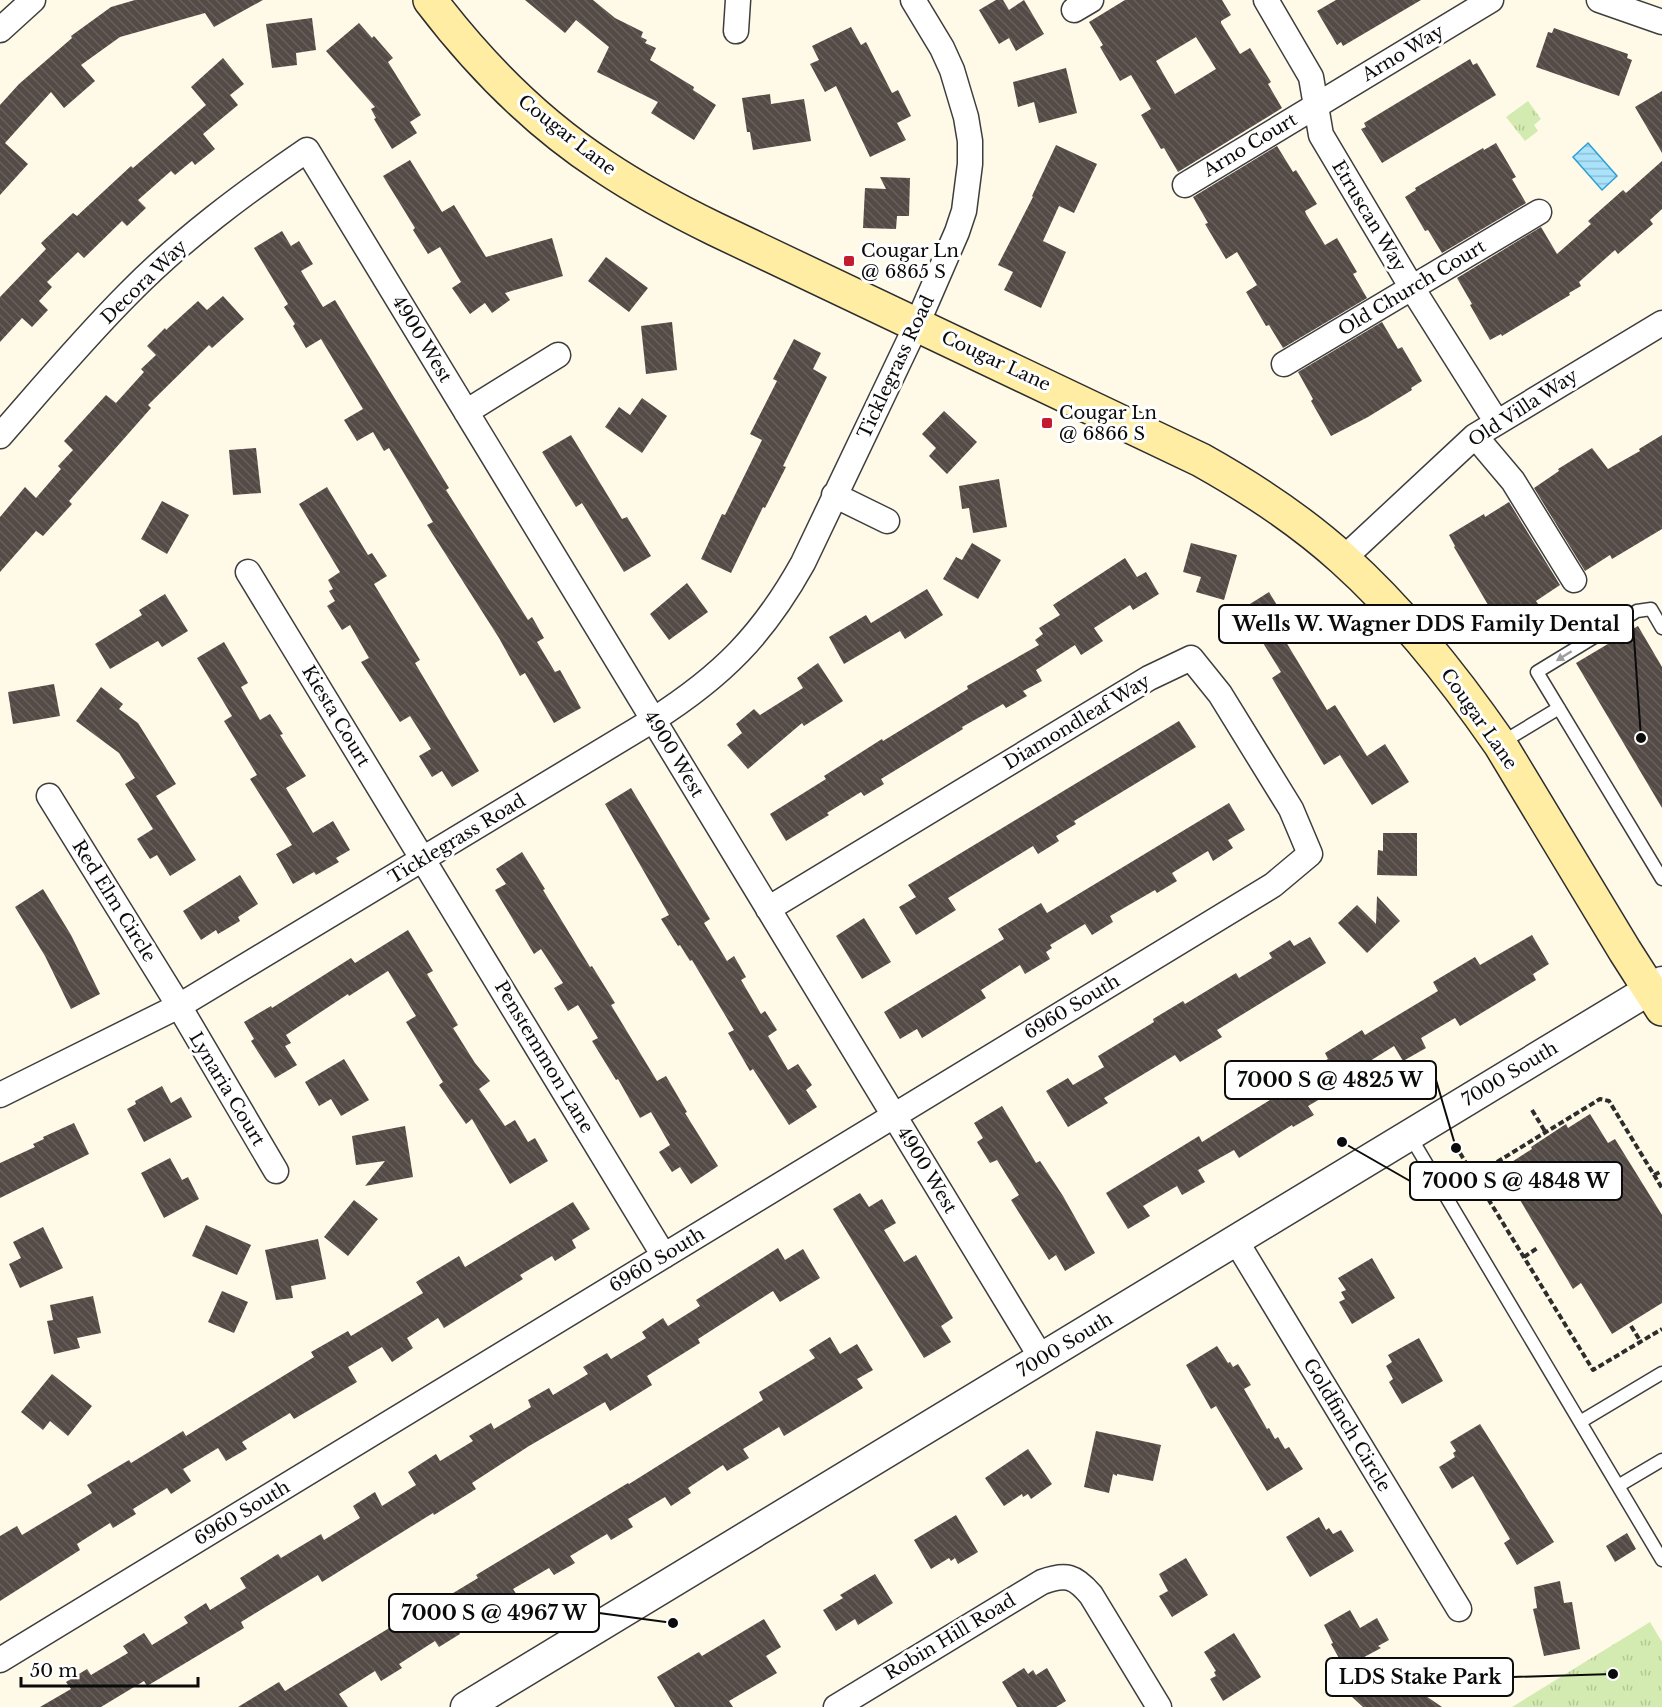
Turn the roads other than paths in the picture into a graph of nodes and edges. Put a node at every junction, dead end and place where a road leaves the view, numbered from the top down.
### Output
1 (33, 0) edge
2 (430, 0) edge
3 (738, 0) edge
4 (913, 0) edge
5 (1266, 0) edge
6 (1491, 0) edge
7 (1599, 0) edge
8 (1662, 22) edge
9 (0, 30) edge
10 (736, 31) dead end
11 (1316, 106) junction
12 (307, 150) joint
13 (1185, 185) dead end
14 (1539, 212) dead end
15 (1412, 288) junction
16 (1662, 323) edge
17 (917, 324) junction
18 (558, 355) dead end
19 (1284, 364) dead end
20 (466, 412) junction
21 (1496, 421) junction
22 (0, 436) edge
23 (1475, 436) junction
24 (834, 495) junction
25 (887, 521) dead end
26 (1343, 559) junction
27 (248, 572) dead end
28 (1574, 580) dead end
29 (1662, 627) edge
30 (1559, 708) junction
31 (653, 720) junction
32 (1500, 744) junction
33 (49, 796) dead end
34 (1310, 854) joint
35 (423, 859) junction
36 (1662, 879) edge
37 (768, 909) junction
38 (1658, 993) edge
39 (178, 1006) junction
40 (0, 1095) edge
41 (894, 1116) junction
42 (1409, 1135) junction
43 (276, 1171) dead end
44 (1236, 1242) junction
45 (664, 1256) junction
46 (1042, 1359) junction
47 (1662, 1373) edge
48 (1580, 1422) junction
49 (1662, 1460) edge
50 (1618, 1486) junction
51 (1658, 1542) edge
52 (1662, 1560) edge
53 (1459, 1609) dead end
54 (0, 1660) edge
55 (472, 1706) edge
56 (836, 1707) edge
57 (1159, 1707) edge

1 - 9 street
2 - 17 main road, Cougar Lane
3 - 10 street
4 - 17 street, Ticklegrass Road
5 - 11 street, Etruscan Way
6 - 11 street, Arno Way
7 - 8 street
11 - 13 street, Arno Court
11 - 15 street, Etruscan Way
12 - 20 street, 4900 West
12 - 22 street, Decora Way
14 - 15 street, Old Church Court
15 - 19 street, Old Church Court
15 - 21 street, Etruscan Way
16 - 21 street, Old Villa Way
17 - 24 street, Ticklegrass Road
17 - 26 main road, Cougar Lane
18 - 20 street
20 - 31 street, 4900 West
21 - 23 street, Old Villa Way
23 - 26 street, Old Villa Way
23 - 28 street
24 - 25 street
24 - 31 street, Ticklegrass Road
26 - 32 main road, Cougar Lane
27 - 35 street, Kiesta Court
29 -> 30 lane
30 - 32 lane
30 - 36 lane
31 - 35 street, Ticklegrass Road
31 - 37 street, 4900 West
32 - 38 main road, Cougar Lane
33 - 39 street, Red Elm Circle
34 - 37 street, Diamondleaf Way
34 - 41 street, 6960 South
35 - 39 street, Ticklegrass Road
35 - 45 street, Penstemmon Lane
37 - 41 street, 4900 West
38 - 42 street, 7000 South
39 - 40 street, Ticklegrass Road
39 - 43 street, Lynaria Court
41 - 45 street, 6960 South
41 - 46 street, 4900 West
42 - 44 street, 7000 South
42 - 48 lane
44 - 46 street, 7000 South
44 - 53 street, Goldfinch Circle
45 - 54 street, 6960 South
46 - 55 street, 7000 South
47 - 48 lane
48 - 50 lane
49 - 50 lane
50 - 51 lane
51 - 52 lane
56 - 57 street, Robin Hill Road

